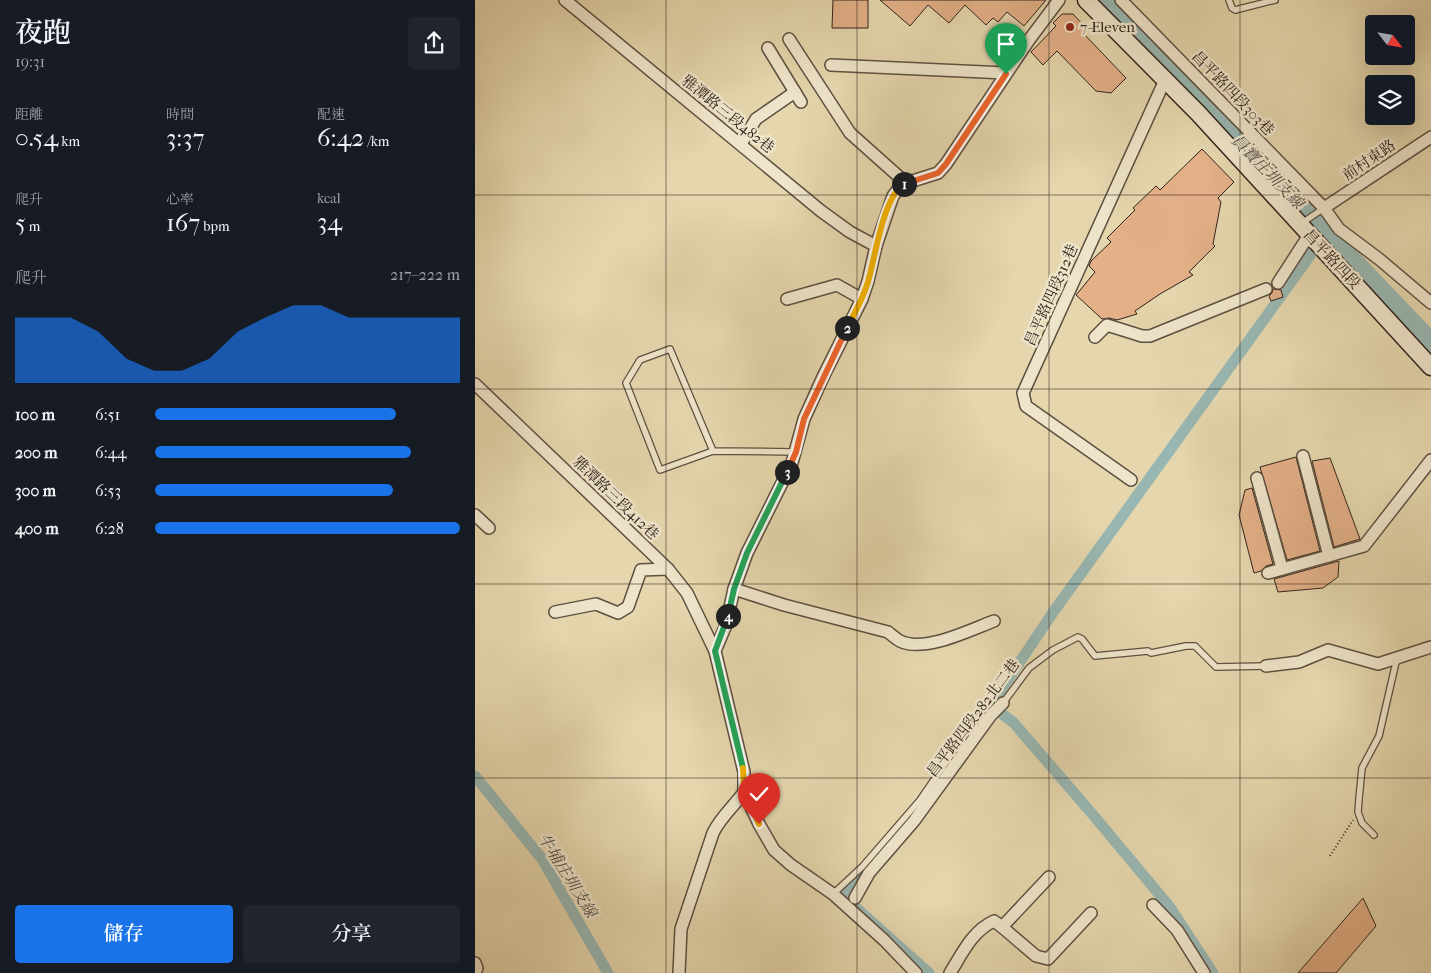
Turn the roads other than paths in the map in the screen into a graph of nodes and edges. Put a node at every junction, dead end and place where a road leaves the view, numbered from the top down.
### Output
1 (565, 0) edge
2 (1059, 0) edge
3 (1086, 0) edge
4 (1121, 0) edge
5 (1229, 0) edge
6 (1275, 0) edge
7 (789, 39) dead end
8 (768, 48) dead end
9 (831, 65) dead end
10 (1006, 74) junction
11 (1165, 80) junction
12 (1431, 137) edge
13 (741, 144) junction
14 (906, 183) junction
15 (1324, 208) junction
16 (1305, 227) junction
17 (876, 246) junction
18 (1279, 283) dead end
19 (1266, 289) dead end
20 (787, 299) dead end
21 (862, 299) junction
22 (1431, 303) edge
23 (1095, 337) dead end
24 (1431, 367) edge
25 (475, 384) edge
26 (713, 451) junction
27 (796, 452) junction
28 (1303, 456) dead end
29 (1431, 460) edge
30 (1257, 478) dead end
31 (1131, 480) dead end
32 (475, 515) edge
33 (489, 528) dead end
34 (1329, 556) junction
35 (1282, 568) junction
36 (668, 569) junction
37 (1268, 573) dead end
38 (734, 589) junction
39 (555, 612) dead end
40 (994, 622) dead end
41 (1431, 646) edge
42 (715, 651) junction
43 (1413, 651) junction
44 (1267, 666) joint
45 (1006, 675) dead end
46 (1003, 703) joint
47 (744, 792) junction
48 (932, 798) junction
49 (920, 800) junction
50 (1374, 835) dead end
51 (1049, 877) dead end
52 (833, 894) junction
53 (852, 904) junction
54 (1153, 905) dead end
55 (1091, 913) dead end
56 (1002, 927) junction
57 (475, 963) edge
58 (475, 973) edge
59 (679, 973) edge
60 (916, 973) edge
61 (950, 973) edge
62 (1204, 973) edge

1 - 13 street, 雅潭路三段482巷
2 - 10 street
3 - 11 street, 昌平路四段
4 - 15 street, 昌平路四段303巷
5 - 6 lane
7 - 14 street
8 - 13 street
9 - 10 street
10 - 14 street
11 - 16 street, 昌平路四段
11 - 31 street, 昌平路四段312巷
12 - 15 street, 前村東路
13 - 17 street, 雅潭路三段482巷
14 - 17 street
15 - 16 lane
15 - 22 street, 昌平路四段303巷
16 - 18 street
16 - 24 street, 昌平路四段
17 - 21 street
19 - 23 street
20 - 21 street
21 - 27 street
25 - 36 street, 雅潭路三段412巷
26 - 26 lane
26 - 27 lane
27 - 38 street
28 - 34 street
29 - 34 street
30 - 35 street
32 - 33 street
34 - 35 street
35 - 37 street
36 - 39 street
36 - 42 street, 雅潭路三段412巷
38 - 40 street
38 - 42 street
41 - 43 street
42 - 47 street, 雅潭路三段412巷
43 - 44 street
43 - 50 lane
44 - 46 lane, 昌平路四段282北二巷
45 - 49 lane
46 - 48 street, 昌平路四段282北二巷
47 - 52 street
47 - 59 street
48 - 49 lane
48 - 53 street, 昌平路四段282北二巷
49 - 52 lane
51 - 56 street
52 - 53 street
53 - 60 street
54 - 62 street
55 - 56 street
56 - 61 street
57 - 58 street

